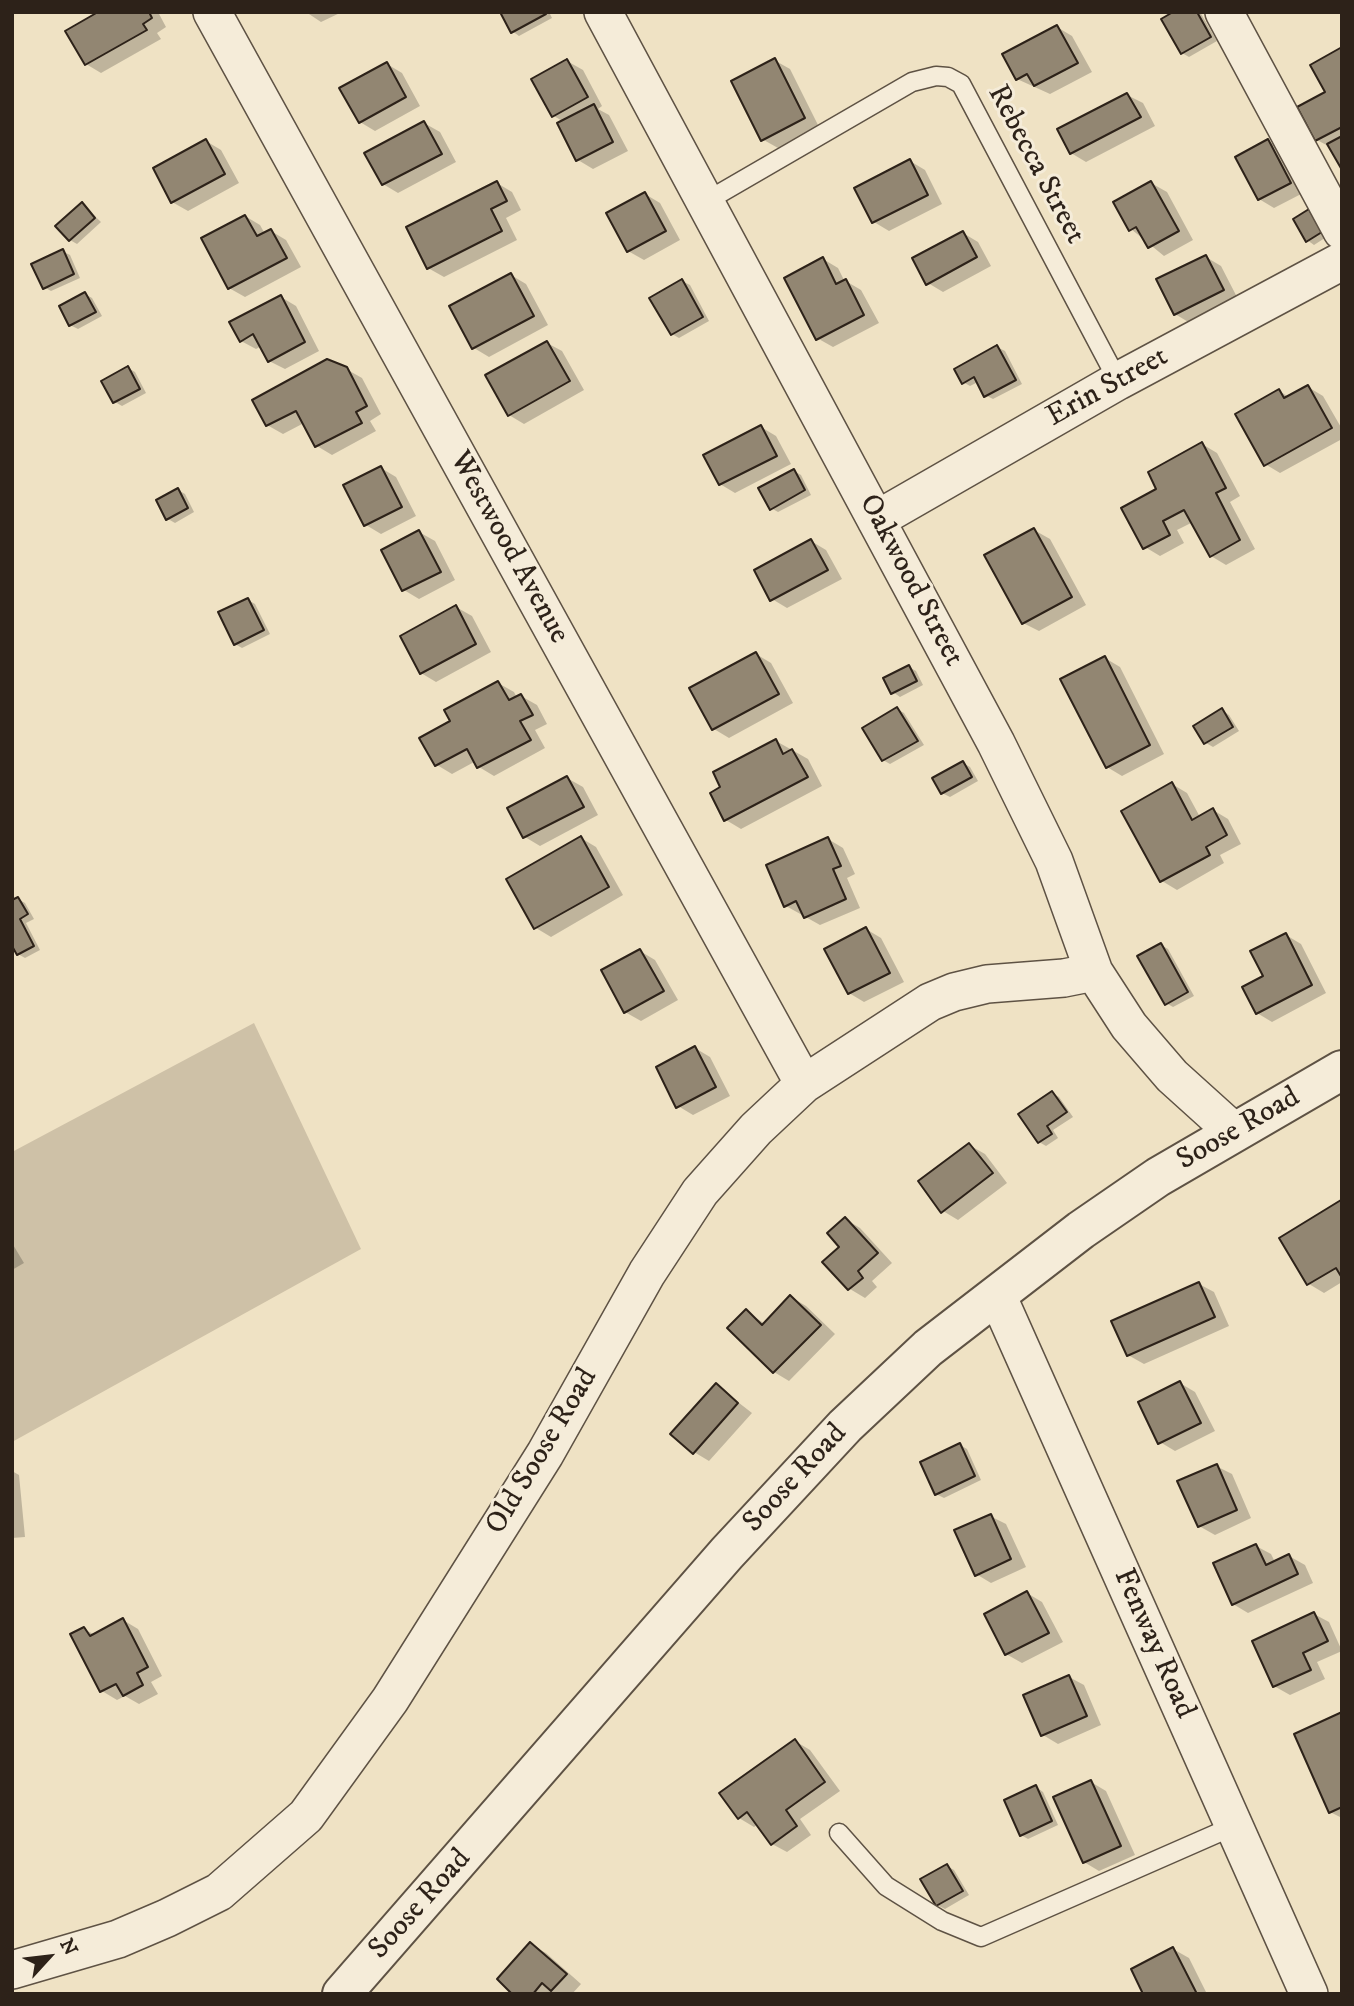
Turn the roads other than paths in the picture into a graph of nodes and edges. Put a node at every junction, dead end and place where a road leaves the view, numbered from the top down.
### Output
1 (212, 12) edge
2 (603, 12) edge
3 (1224, 12) edge
4 (705, 202) junction
5 (1342, 231) edge
6 (1342, 261) edge
7 (1118, 381) junction
8 (876, 520) junction
9 (1094, 972) junction
10 (1342, 1070) edge
11 (804, 1084) junction
12 (1234, 1132) junction
13 (997, 1295) junction
14 (1234, 1826) junction
15 (839, 1833) dead end
16 (12, 1970) edge
17 (342, 1994) edge
18 (1309, 1994) edge

1 - 11 street, Westwood Avenue
2 - 4 street, Oakwood Street
3 - 5 street
4 - 7 lane, Rebecca Street
4 - 8 street, Oakwood Street
6 - 7 street, Erin Street
7 - 8 street, Erin Street
8 - 9 street, Oakwood Street
9 - 11 street, Old Soose Road
9 - 12 street, Oakwood Street
10 - 12 street, Soose Road
11 - 16 street, Old Soose Road
12 - 13 street, Soose Road
13 - 14 street, Fenway Road
13 - 17 street, Soose Road
14 - 15 lane
14 - 18 street, Fenway Road

